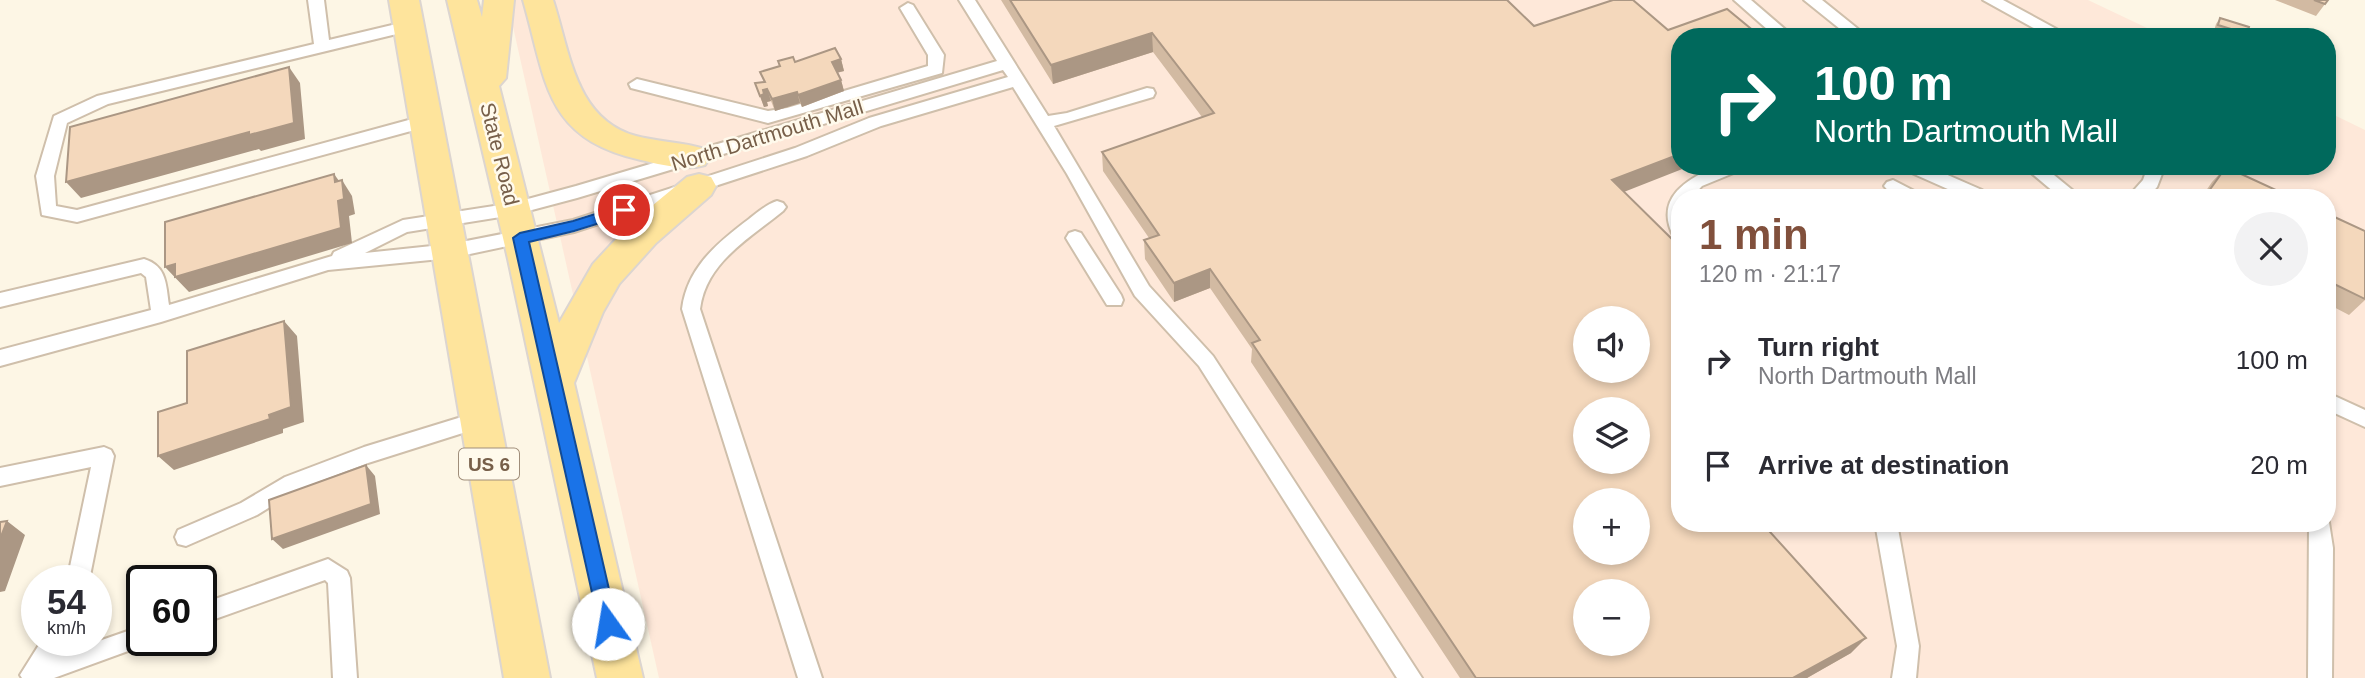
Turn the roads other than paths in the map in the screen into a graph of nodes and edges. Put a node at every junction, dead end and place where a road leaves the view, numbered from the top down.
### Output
1 (316, 0) edge
2 (462, 0) edge
3 (499, 0) edge
4 (538, 0) edge
5 (967, 0) edge
6 (1812, 0) edge
7 (1991, 0) edge
8 (1747, 1) edge
9 (908, 8) dead end
10 (407, 13) edge
11 (1776, 28) edge
12 (1848, 28) edge
13 (2045, 28) edge
14 (322, 47) junction
15 (1006, 64) junction
16 (1017, 80) junction
17 (637, 84) dead end
18 (1147, 93) dead end
19 (488, 101) junction
20 (427, 121) junction
21 (1044, 122) junction
22 (696, 172) junction
23 (1713, 175) edge
24 (1931, 175) edge
25 (1954, 175) edge
26 (2043, 175) edge
27 (1893, 186) dead end
28 (1689, 189) edge
29 (1898, 189) edge
30 (1963, 189) edge
31 (1971, 189) edge
32 (2061, 189) edge
33 (777, 207) dead end
34 (517, 223) junction
35 (448, 235) junction
36 (1075, 238) dead end
37 (328, 263) junction
38 (0, 300) edge
39 (1114, 300) dead end
40 (161, 315) junction
41 (0, 358) edge
42 (554, 383) junction
43 (2336, 405) edge
44 (481, 419) junction
45 (2365, 419) edge
46 (0, 477) edge
47 (1888, 532) edge
48 (2320, 532) edge
49 (186, 537) dead end
50 (81, 565) edge
51 (217, 608) edge
52 (126, 642) edge
53 (46, 656) edge
54 (31, 677) edge
55 (345, 678) edge
56 (527, 678) edge
57 (620, 678) edge
58 (810, 678) edge
59 (1410, 678) edge
60 (1904, 678) edge
61 (2320, 678) edge

1 - 14 lane
2 - 19 main road, State Road
3 - 19 main road
4 - 22 main road
5 - 15 lane
6 - 12 lane
7 - 13 lane
8 - 11 lane
9 - 17 lane
10 - 14 lane
10 - 20 main road, US 6
14 - 20 lane
15 - 16 lane
15 - 22 lane, North Dartmouth Mall
16 - 21 lane
16 - 22 lane, North Dartmouth Mall
18 - 21 lane
19 - 34 main road, State Road
20 - 35 main road, US 6
21 - 59 lane
22 - 34 lane, North Dartmouth Mall
22 - 34 lane, North Dartmouth Mall
22 - 42 main road
23 - 28 lane
24 - 30 lane
25 - 31 lane
26 - 32 lane
27 - 29 lane
33 - 58 lane
34 - 35 lane
34 - 35 lane, North Dartmouth Mall
34 - 42 main road, State Road
35 - 37 lane
35 - 37 lane, North Dartmouth Mall
35 - 44 main road, US 6
36 - 39 lane
37 - 40 lane
38 - 40 lane
40 - 41 lane
42 - 57 main road, State Road
43 - 45 lane
44 - 49 lane
44 - 56 main road, US 6
46 - 50 lane
47 - 60 lane
48 - 61 lane
51 - 55 lane
52 - 54 lane
53 - 54 lane

